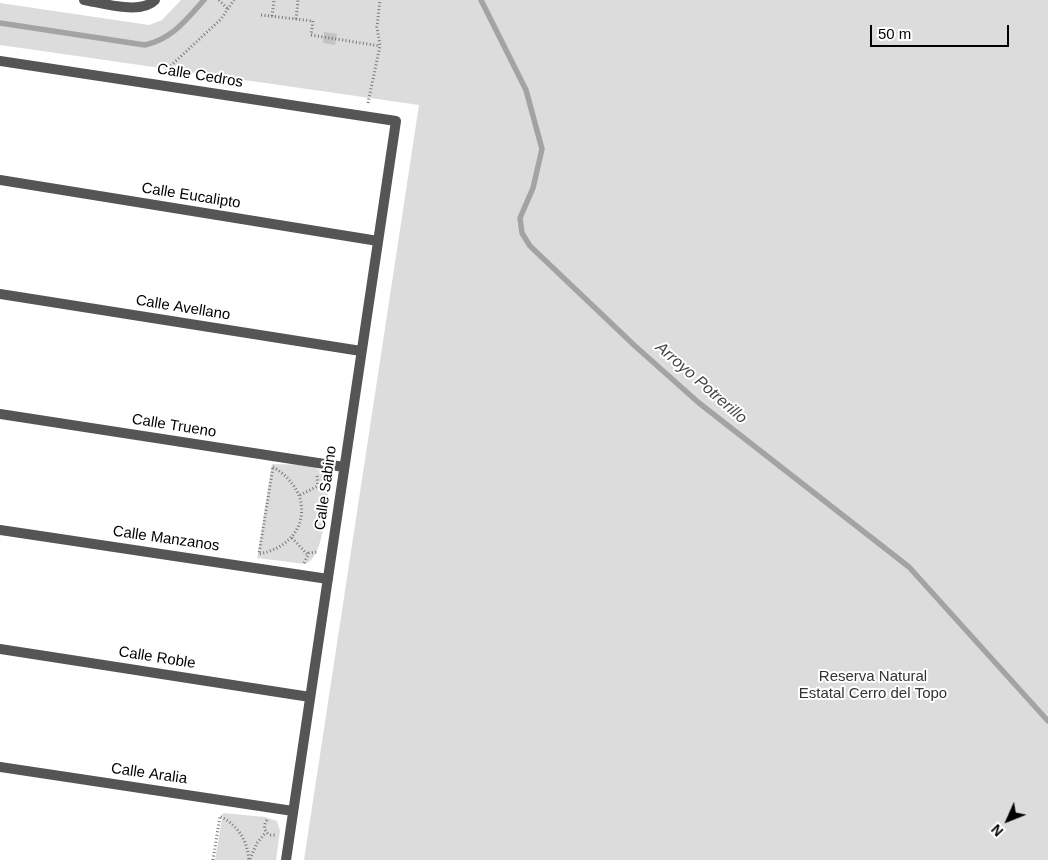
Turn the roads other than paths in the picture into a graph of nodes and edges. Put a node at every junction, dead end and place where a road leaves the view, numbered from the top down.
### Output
1 (84, 0) edge
2 (155, 0) edge
3 (0, 61) edge
4 (396, 121) joint
5 (0, 180) edge
6 (378, 241) junction
7 (0, 294) edge
8 (362, 352) junction
9 (0, 414) edge
10 (344, 468) junction
11 (0, 530) edge
12 (328, 578) junction
13 (0, 649) edge
14 (310, 697) junction
15 (0, 767) edge
16 (293, 811) junction
17 (286, 860) edge

1 - 2 street
3 - 4 street, Calle Cedros
4 - 6 street, Calle Sabino
5 - 6 street, Calle Eucalipto
6 - 8 street, Calle Sabino
7 - 8 street, Calle Avellano
8 - 10 street, Calle Sabino
9 - 10 street, Calle Trueno
10 - 12 street, Calle Sabino
11 - 12 street, Calle Manzanos
12 - 14 street, Calle Sabino
13 - 14 street, Calle Roble
14 - 16 street, Calle Sabino
15 - 16 street, Calle Aralia
16 - 17 street, Calle Sabino

